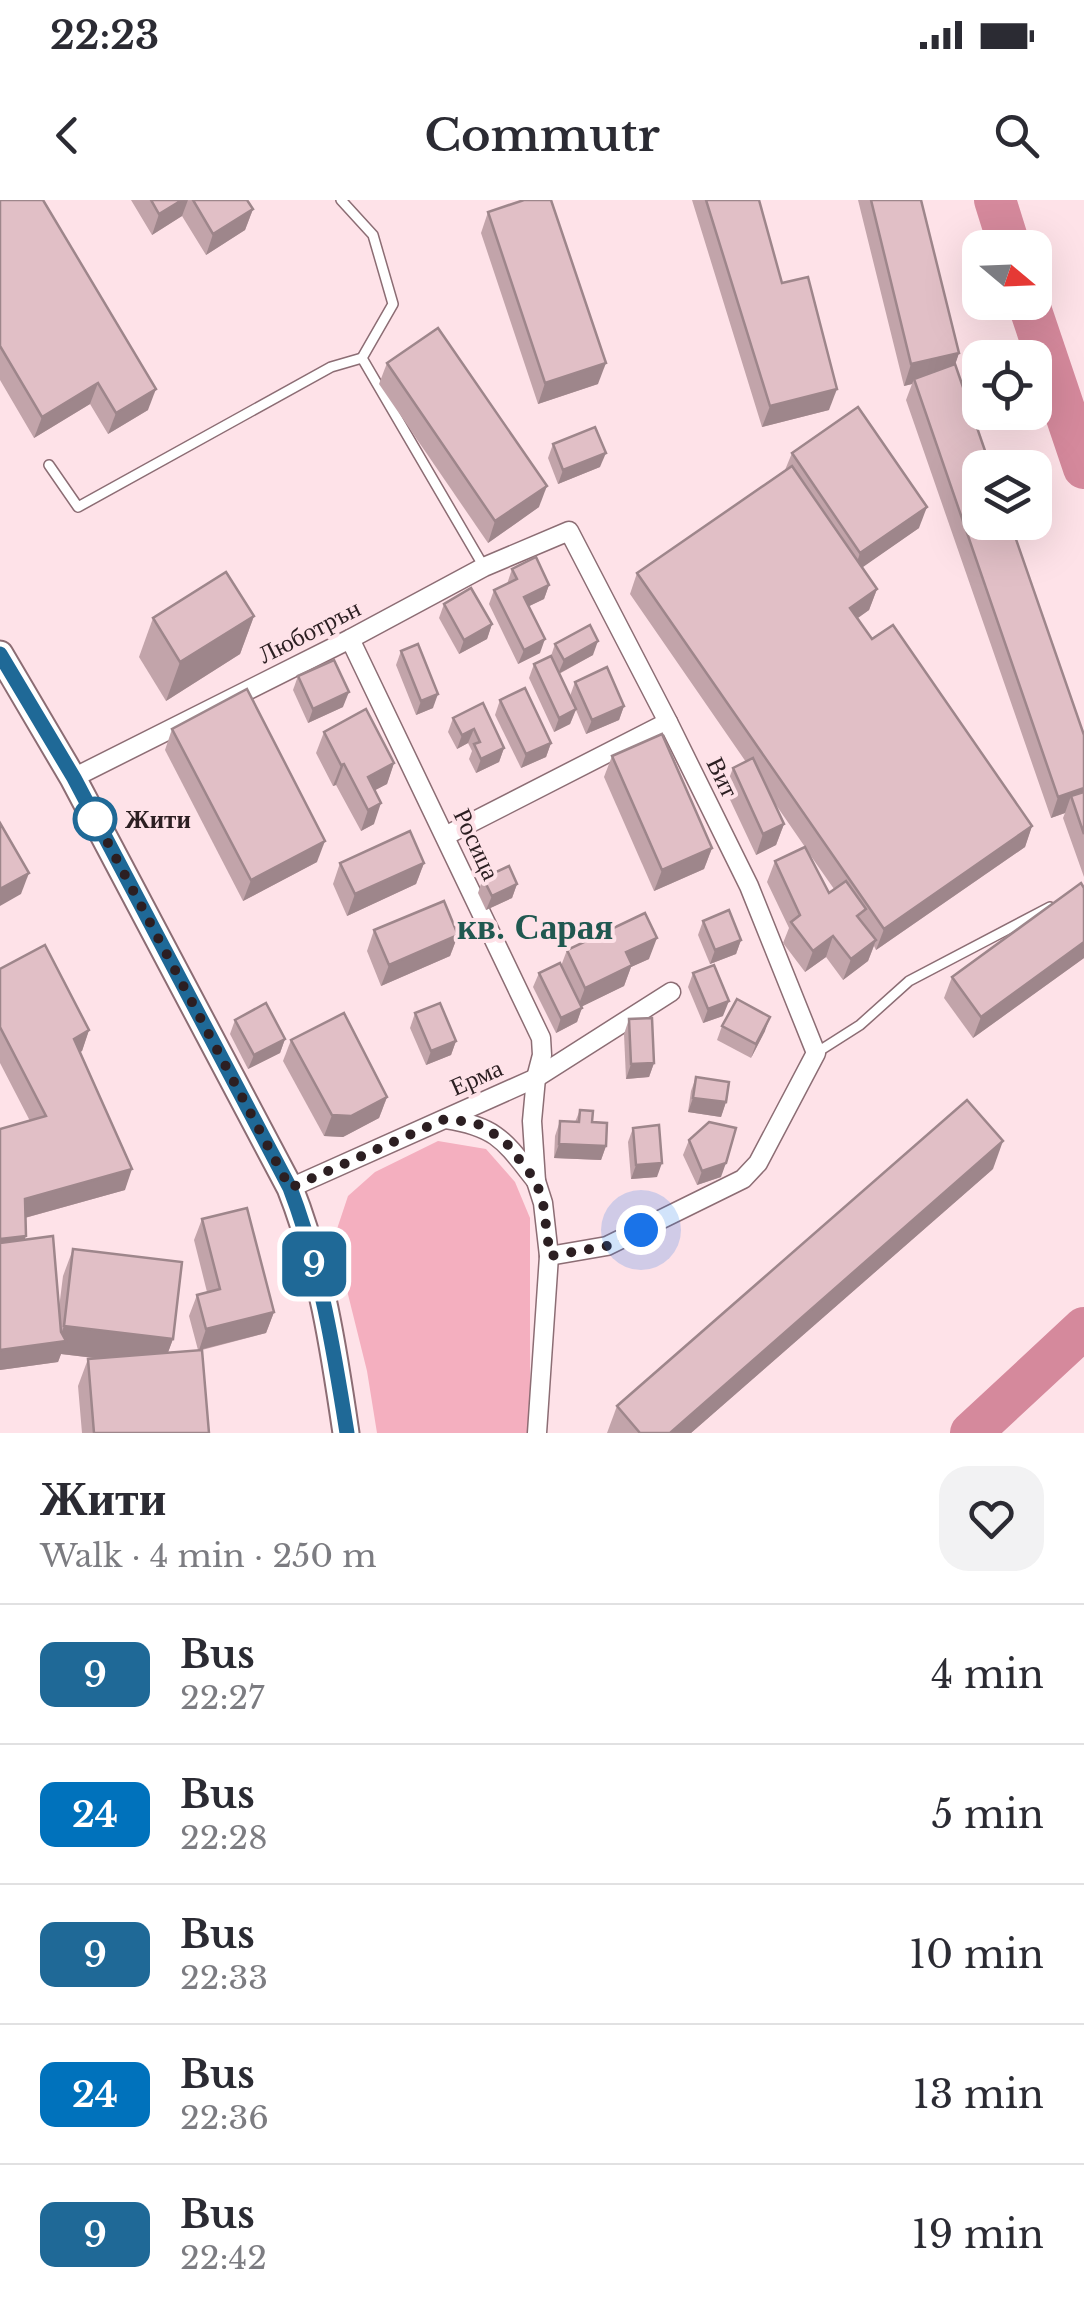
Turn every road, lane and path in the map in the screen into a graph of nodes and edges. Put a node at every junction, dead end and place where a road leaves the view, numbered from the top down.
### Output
1 (341, 200) edge
2 (362, 358) junction
3 (48, 464) dead end
4 (569, 530) joint
5 (484, 566) junction
6 (350, 639) junction
7 (0, 654) edge
8 (668, 722) junction
9 (74, 778) junction
10 (446, 836) junction
11 (1067, 898) edge
12 (671, 992) dead end
13 (816, 1053) junction
14 (536, 1078) junction
15 (445, 1119) junction
16 (536, 1181) junction
17 (290, 1188) junction
18 (550, 1256) junction
19 (346, 1433) edge
20 (537, 1433) edge

1 - 2 lane
2 - 3 lane
2 - 5 lane
4 - 5 street, Люботрън
4 - 8 street, Вит
5 - 6 street, Люботрън
6 - 9 street, Люботрън
6 - 10 street, Росица
7 - 9 main road
8 - 10 street
8 - 13 street, Вит
9 - 17 main road
10 - 14 street, Росица
11 - 13 lane
12 - 14 street, Ерма
13 - 18 street
14 - 15 street, Ерма
14 - 16 street, Росица
15 - 16 street
15 - 17 street, Ерма
16 - 18 street, Росица
17 - 19 main road
18 - 20 street, Росица

